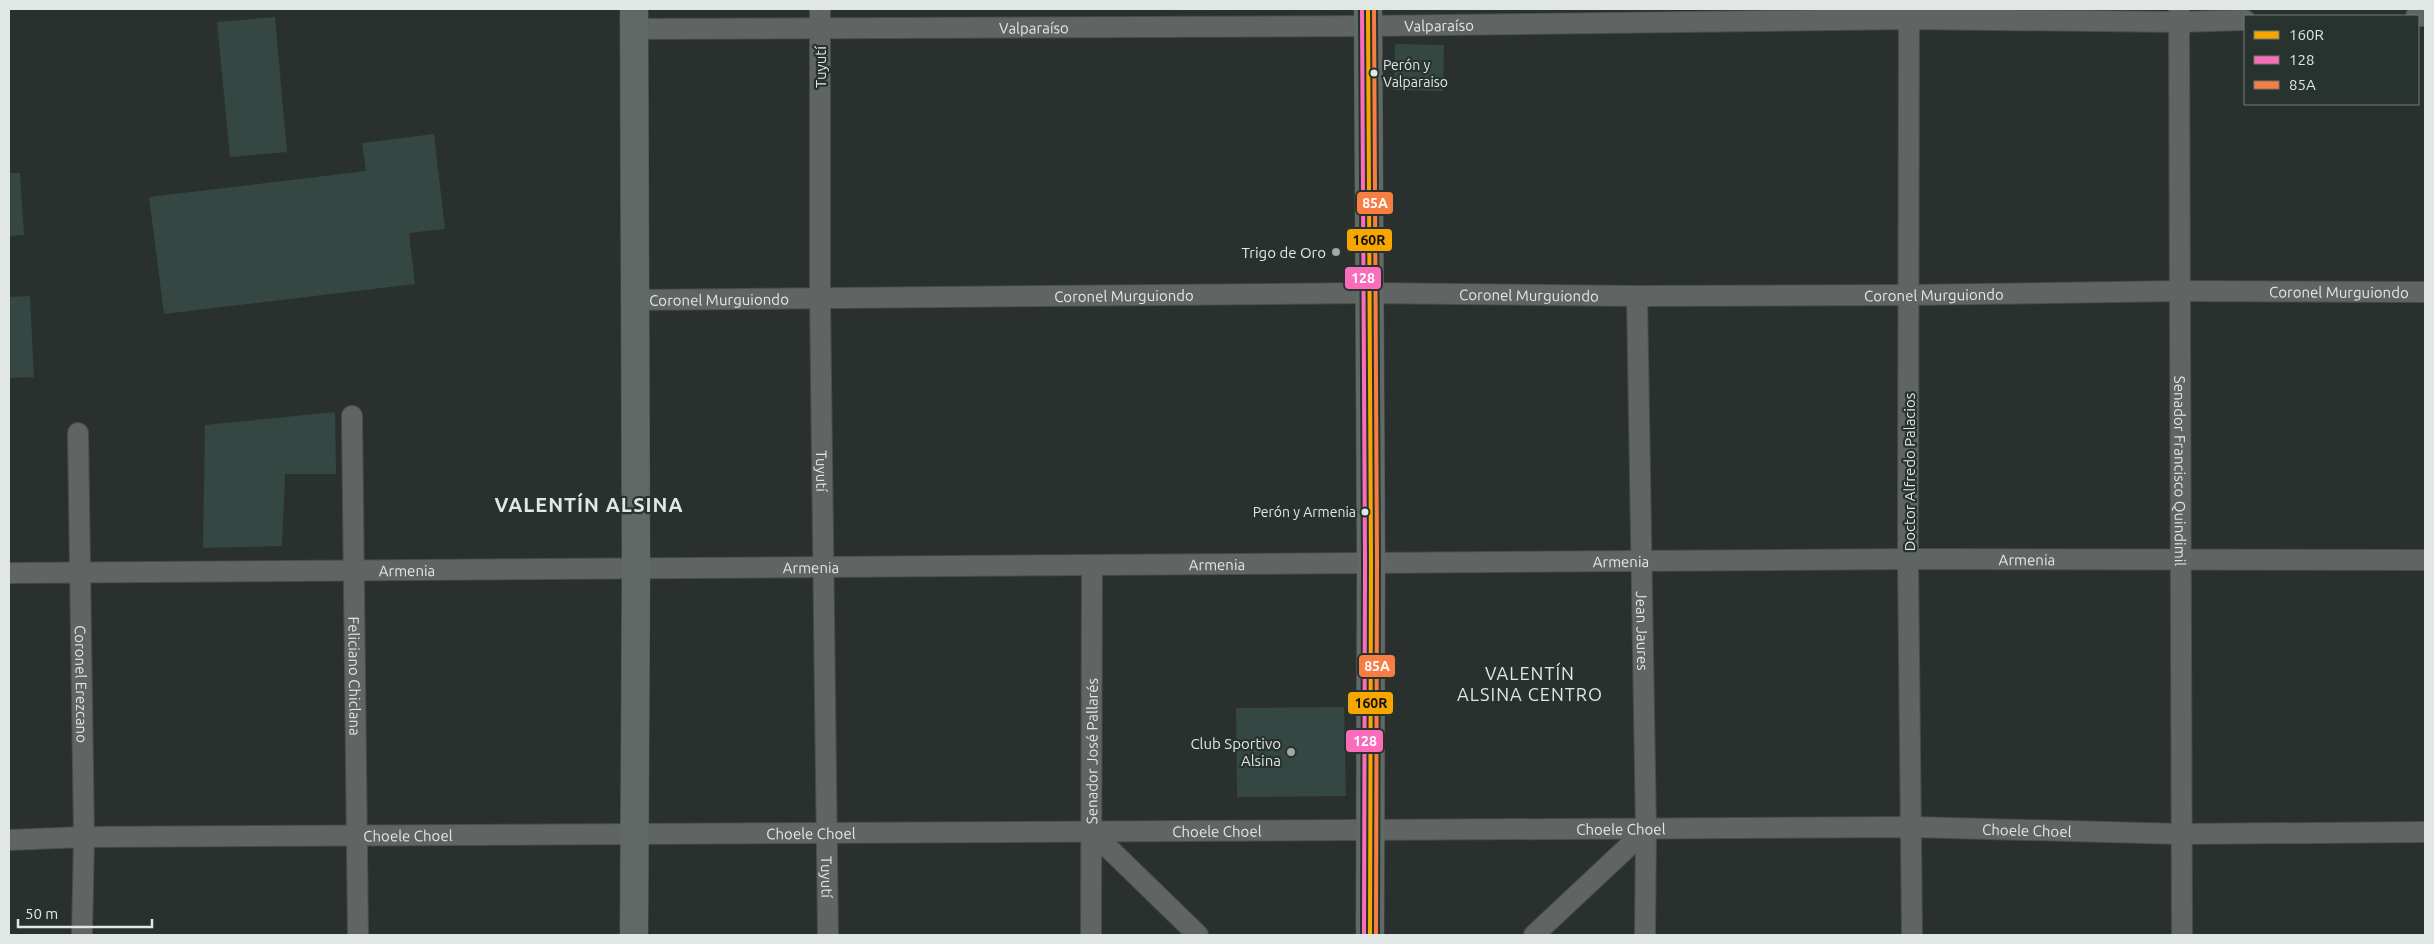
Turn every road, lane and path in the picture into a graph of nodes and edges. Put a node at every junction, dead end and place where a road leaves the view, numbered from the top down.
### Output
1 (1909, 14) edge
2 (2179, 15) edge
3 (820, 18) edge
4 (1368, 18) edge
5 (634, 19) edge
6 (2244, 20) edge
7 (2180, 291) junction
8 (2425, 292) edge
9 (1368, 293) junction
10 (1909, 295) junction
11 (1637, 296) junction
12 (820, 298) junction
13 (634, 300) junction
14 (352, 416) dead end
15 (78, 433) dead end
16 (1908, 559) junction
17 (2180, 560) junction
18 (2425, 560) edge
19 (1371, 562) junction
20 (1642, 562) junction
21 (1092, 566) junction
22 (636, 568) junction
23 (824, 568) junction
24 (354, 570) junction
25 (82, 572) junction
26 (9, 573) edge
27 (1912, 827) junction
28 (1369, 828) junction
29 (1646, 830) junction
30 (1091, 831) junction
31 (2425, 832) edge
32 (828, 833) junction
33 (2181, 834) junction
34 (636, 835) junction
35 (84, 837) junction
36 (356, 837) junction
37 (9, 840) edge
38 (82, 935) edge
39 (358, 935) edge
40 (634, 935) edge
41 (828, 935) edge
42 (1091, 935) edge
43 (1198, 935) edge
44 (1370, 935) edge
45 (1534, 935) edge
46 (1645, 935) edge
47 (1912, 935) edge
48 (2182, 935) edge

1 - 2 street, Valparaíso
1 - 4 street, Valparaíso
1 - 10 street, Doctor Alfredo Palacios
2 - 6 street, Valparaíso
2 - 7 street, Senador Francisco Quindimil
3 - 4 street, Valparaíso
3 - 5 street, Valparaíso
3 - 12 street, Tuyutí
4 - 9 street
5 - 13 street
7 - 8 street, Coronel Murguiondo
7 - 10 street, Coronel Murguiondo
7 - 17 street, Senador Francisco Quindimil
9 - 11 street, Coronel Murguiondo
9 - 12 street, Coronel Murguiondo
9 - 19 street
10 - 11 street, Coronel Murguiondo
10 - 16 street, Doctor Alfredo Palacios
11 - 20 street, Jean Jaures
12 - 13 street, Coronel Murguiondo
12 - 23 street, Tuyutí
13 - 22 street
14 - 24 street, Feliciano Chiclana
15 - 25 street, Coronel Erezcano
16 - 17 street, Armenia
16 - 20 street, Armenia
16 - 27 street, Doctor Alfredo Palacios
17 - 18 street, Armenia
17 - 33 street, Senador Francisco Quindimil
19 - 20 street, Armenia
19 - 21 street, Armenia
19 - 28 street
20 - 29 street, Jean Jaures
21 - 23 street, Armenia
21 - 30 street, Senador José Pallarés
22 - 23 street, Armenia
22 - 24 street, Armenia
22 - 34 street
23 - 32 street, Tuyutí
24 - 25 street, Armenia
24 - 36 street, Feliciano Chiclana
25 - 26 street, Armenia
25 - 35 street, Coronel Erezcano
27 - 29 street, Choele Choel
27 - 33 street, Choele Choel
27 - 47 street, Doctor Alfredo Palacios
28 - 29 street, Choele Choel
28 - 30 street, Choele Choel
28 - 44 street
29 - 45 street
29 - 46 street, Jean Jaures
30 - 32 street, Choele Choel
30 - 42 street, Senador José Pallarés
30 - 43 street
31 - 33 street, Choele Choel
32 - 34 street, Choele Choel
32 - 41 street, Tuyutí
33 - 48 street, Senador Francisco Quindimil
34 - 36 street, Choele Choel
34 - 40 street
35 - 36 street, Choele Choel
35 - 37 street, Choele Choel
35 - 38 street, Coronel Erezcano
36 - 39 street, Feliciano Chiclana

